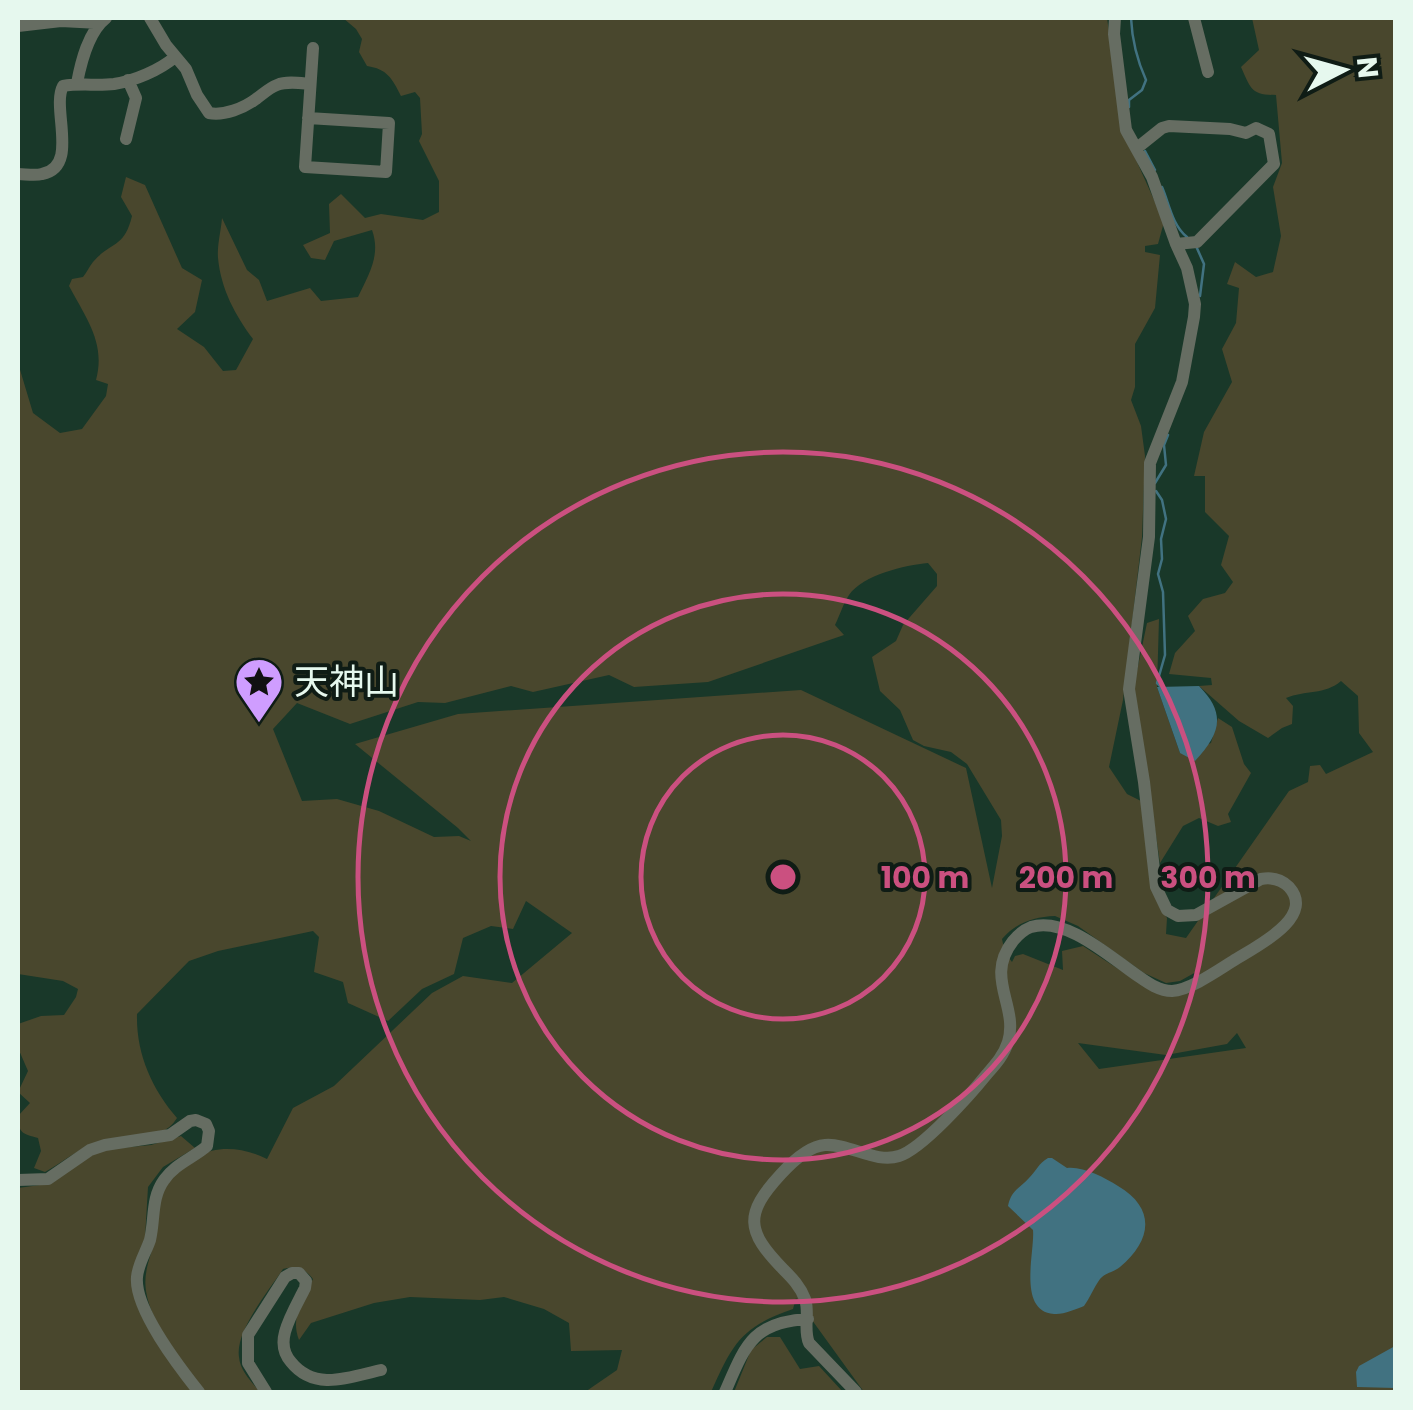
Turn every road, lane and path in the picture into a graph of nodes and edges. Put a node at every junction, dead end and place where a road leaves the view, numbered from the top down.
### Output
1 (150, 18) edge
2 (1115, 18) edge
3 (1194, 18) edge
4 (102, 20) edge
5 (18, 26) edge
6 (313, 48) dead end
7 (175, 57) junction
8 (1208, 72) dead end
9 (128, 80) junction
10 (77, 83) junction
11 (310, 84) junction
12 (308, 118) junction
13 (126, 139) dead end
14 (1137, 148) junction
15 (18, 174) edge
16 (1176, 244) junction
17 (18, 1180) edge
18 (808, 1319) junction
19 (381, 1370) dead end
20 (199, 1392) edge
21 (266, 1392) edge
22 (725, 1392) edge
23 (856, 1392) edge

1 - 7 street
2 - 14 street
3 - 8 street
4 - 5 street
4 - 10 street
6 - 11 street
7 - 9 street
7 - 11 street
9 - 10 street
9 - 13 street
10 - 15 street
11 - 12 street
12 - 12 street
14 - 16 street
14 - 16 street
16 - 18 street
17 - 20 street
18 - 22 street
18 - 23 street
19 - 21 street

